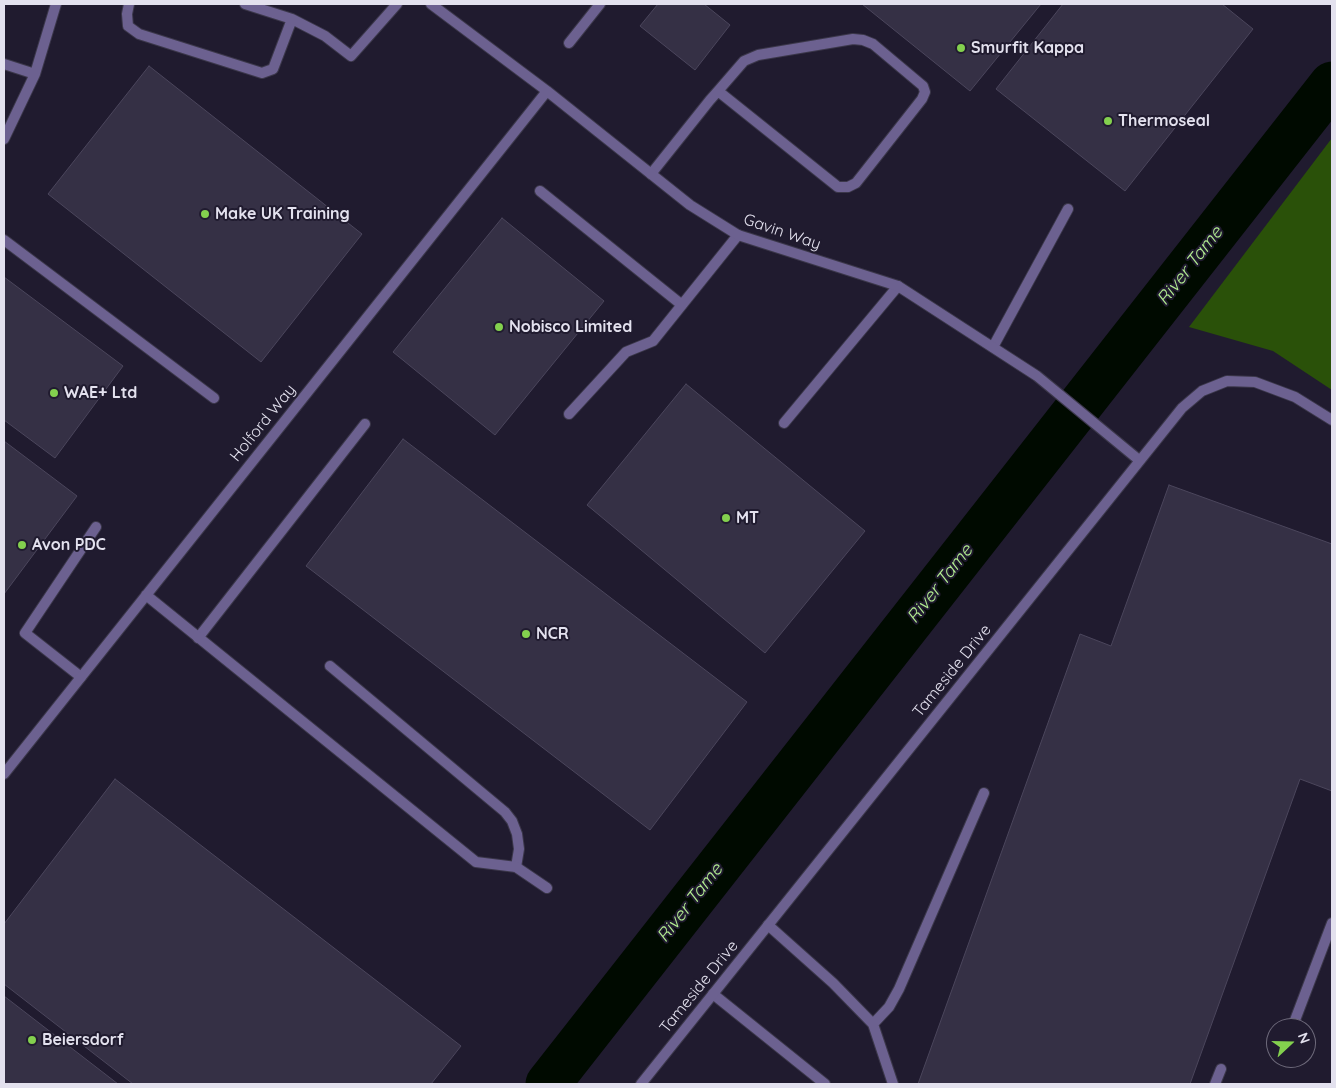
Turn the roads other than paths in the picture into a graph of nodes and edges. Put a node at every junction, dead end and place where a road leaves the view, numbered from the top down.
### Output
1 (56, 4) edge
2 (129, 4) edge
3 (245, 4) edge
4 (397, 4) edge
5 (431, 4) edge
6 (600, 4) edge
7 (292, 19) junction
8 (569, 43) dead end
9 (4, 64) edge
10 (35, 74) junction
11 (547, 91) junction
12 (718, 91) junction
13 (4, 139) edge
14 (651, 174) junction
15 (540, 191) dead end
16 (1068, 209) dead end
17 (738, 235) junction
18 (4, 240) edge
19 (898, 286) junction
20 (682, 305) junction
21 (993, 347) junction
22 (214, 398) dead end
23 (569, 414) dead end
24 (1332, 420) edge
25 (784, 423) dead end
26 (366, 424) dead end
27 (1139, 460) junction
28 (96, 526) dead end
29 (146, 596) junction
30 (198, 638) junction
31 (330, 666) dead end
32 (81, 677) junction
33 (4, 774) edge
34 (984, 793) dead end
35 (516, 867) junction
36 (547, 888) dead end
37 (1332, 923) edge
38 (768, 925) junction
39 (713, 994) junction
40 (1296, 1018) edge
41 (873, 1024) junction
42 (1221, 1069) dead end
43 (641, 1084) edge
44 (825, 1084) edge
45 (893, 1084) edge
46 (1215, 1084) edge

1 - 10 street
2 - 7 street
3 - 7 street
4 - 7 street
5 - 11 street, Gavin Way
6 - 8 street
9 - 10 street
10 - 13 street
11 - 14 street, Gavin Way
11 - 29 street, Holford Way
12 - 12 street
12 - 14 street
14 - 17 street, Gavin Way
15 - 20 street
16 - 21 street
17 - 19 street, Gavin Way
17 - 20 street
18 - 22 street
19 - 21 street, Gavin Way
19 - 25 street
20 - 23 street
21 - 27 street, Gavin Way
24 - 27 street, Tameside Drive
26 - 30 street
27 - 38 street, Tameside Drive
28 - 32 street
29 - 30 street
29 - 32 street, Holford Way
30 - 35 street
31 - 35 street
32 - 33 street, Holford Way
34 - 41 street
35 - 36 street
37 - 40 street
38 - 39 street, Tameside Drive
38 - 41 street
39 - 43 street, Tameside Drive
39 - 44 street
41 - 45 street
42 - 46 street

